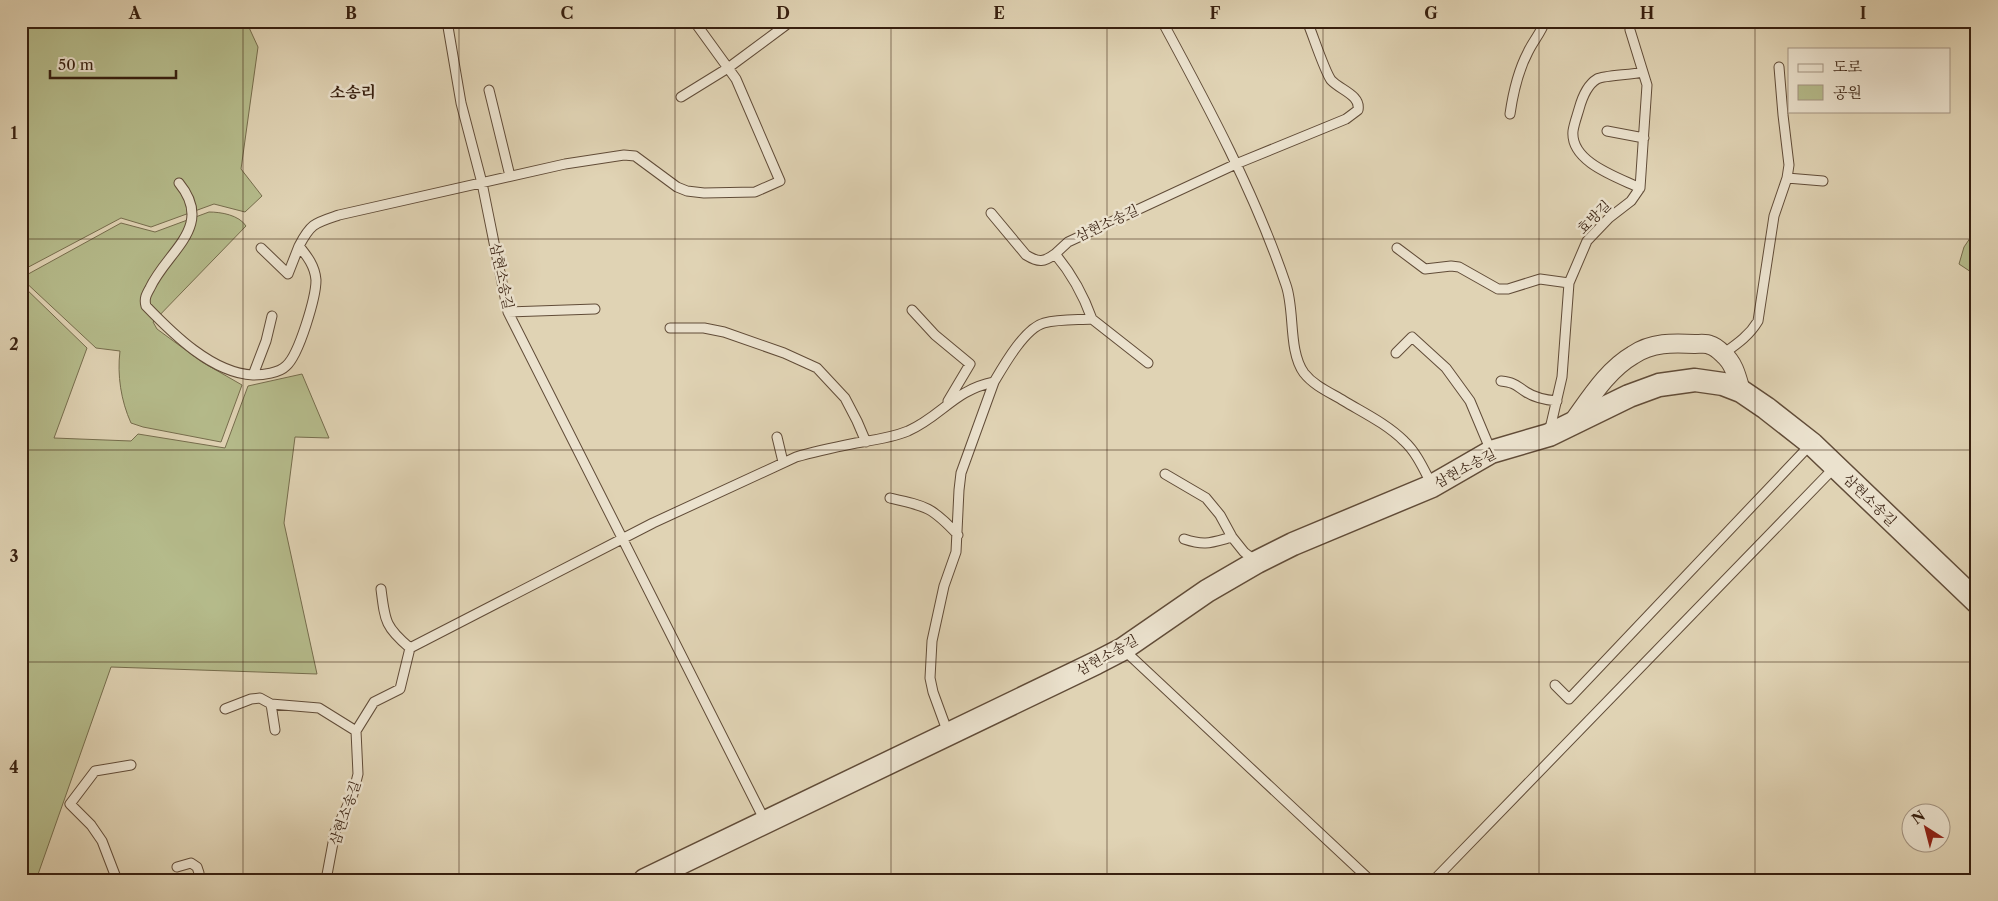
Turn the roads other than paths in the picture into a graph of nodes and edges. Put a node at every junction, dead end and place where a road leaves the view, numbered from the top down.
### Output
1 (447, 21) edge
2 (694, 21) edge
3 (783, 21) edge
4 (1162, 21) edge
5 (1307, 21) edge
6 (1545, 21) edge
7 (1630, 21) edge
8 (1779, 67) dead end
9 (728, 68) junction
10 (1643, 72) junction
11 (489, 90) dead end
12 (680, 97) dead end
13 (1510, 114) dead end
14 (1607, 131) dead end
15 (1644, 138) junction
16 (1236, 164) junction
17 (510, 176) junction
18 (1787, 178) junction
19 (1823, 180) dead end
20 (179, 183) dead end
21 (482, 183) junction
22 (1640, 188) junction
23 (990, 213) dead end
24 (299, 246) junction
25 (261, 248) dead end
26 (1397, 248) dead end
27 (1055, 254) junction
28 (1569, 282) junction
29 (595, 309) dead end
30 (912, 310) dead end
31 (508, 312) junction
32 (272, 316) dead end
33 (1092, 319) junction
34 (670, 328) dead end
35 (1396, 353) dead end
36 (1723, 354) junction
37 (1148, 363) dead end
38 (254, 375) junction
39 (1501, 380) dead end
40 (994, 382) junction
41 (1741, 391) junction
42 (1557, 401) junction
43 (946, 405) junction
44 (1570, 425) junction
45 (1549, 435) junction
46 (777, 437) dead end
47 (866, 442) junction
48 (1812, 444) junction
49 (1491, 452) junction
50 (783, 462) junction
51 (1836, 467) junction
52 (1165, 474) dead end
53 (1432, 486) junction
54 (890, 498) dead end
55 (958, 534) junction
56 (1232, 537) junction
57 (623, 538) junction
58 (1184, 539) dead end
59 (1257, 562) junction
60 (381, 590) dead end
61 (1977, 602) edge
62 (410, 648) junction
63 (1123, 649) junction
64 (1555, 684) dead end
65 (271, 704) junction
66 (225, 709) dead end
67 (275, 730) dead end
68 (356, 731) junction
69 (949, 733) junction
70 (131, 765) dead end
71 (766, 821) junction
72 (177, 867) dead end
73 (117, 880) edge
74 (198, 880) edge
75 (326, 880) edge
76 (645, 880) edge
77 (1370, 880) edge
78 (1434, 880) edge

1 - 21 lane, 삼현소송길
2 - 9 lane
3 - 9 lane
4 - 16 lane
5 - 16 lane
6 - 13 lane
7 - 10 lane
8 - 18 lane
9 - 12 lane
9 - 17 lane
10 - 15 lane
10 - 22 lane
11 - 17 lane
14 - 15 lane
15 - 22 lane
16 - 27 lane, 삼현소송길
16 - 53 lane
17 - 21 lane
18 - 19 lane
18 - 36 lane
20 - 38 lane
21 - 24 lane
21 - 31 lane, 삼현소송길
22 - 28 lane, 효방길
23 - 27 lane
24 - 25 lane
24 - 38 lane
26 - 28 lane
27 - 33 lane
28 - 42 lane, 효방길
29 - 31 lane
30 - 43 lane
31 - 57 lane, 삼현소송길
32 - 38 lane
33 - 37 lane
33 - 40 lane
34 - 47 lane
35 - 49 lane
36 - 41 street
36 - 44 street
39 - 42 lane
40 - 43 lane
40 - 55 lane
41 - 44 street, 삼현소송길
41 - 48 street, 삼현소송길
42 - 45 lane, 효방길
43 - 47 lane
44 - 45 street, 삼현소송길
45 - 49 street, 삼현소송길
46 - 50 lane
47 - 50 lane
48 - 51 street, 삼현소송길
48 - 64 lane
49 - 53 street, 삼현소송길
50 - 57 lane
51 - 61 street, 삼현소송길
51 - 78 lane
52 - 56 lane
53 - 59 street, 삼현소송길
54 - 55 lane
55 - 69 lane
56 - 58 lane
56 - 59 lane
57 - 62 lane
57 - 71 lane, 삼현소송길
59 - 63 street, 삼현소송길
60 - 62 lane
62 - 68 lane
63 - 69 street, 삼현소송길
63 - 77 lane
65 - 66 lane
65 - 67 lane
65 - 68 lane
68 - 75 lane, 삼현소송길
69 - 71 street, 삼현소송길
70 - 73 lane
71 - 76 street, 삼현소송길
72 - 74 lane

